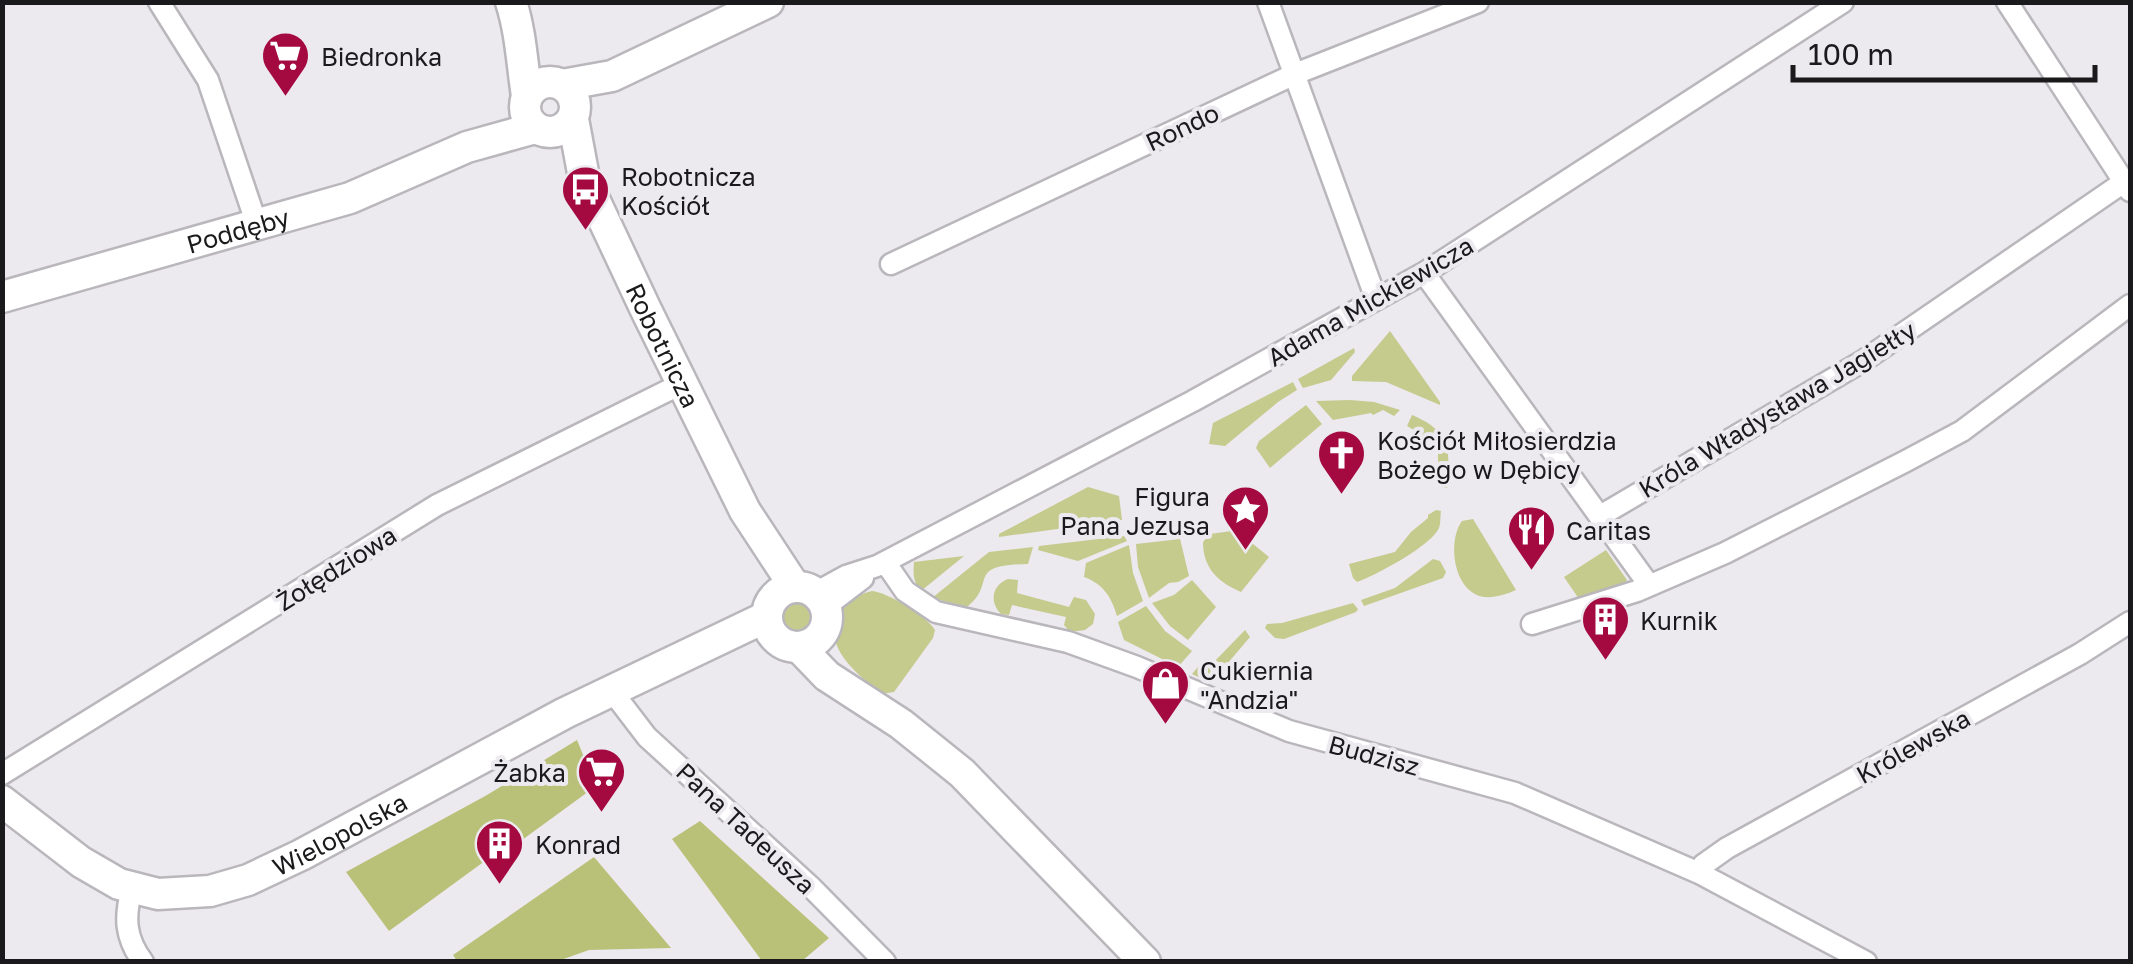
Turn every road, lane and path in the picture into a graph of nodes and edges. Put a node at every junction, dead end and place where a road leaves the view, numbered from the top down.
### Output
1 (159, 2) edge
2 (512, 2) edge
3 (768, 2) edge
4 (1268, 2) edge
5 (1478, 2) edge
6 (1844, 2) edge
7 (2006, 2) edge
8 (521, 33) junction
9 (1295, 74) junction
10 (612, 76) junction
11 (559, 84) junction
12 (532, 116) junction
13 (574, 116) junction
14 (584, 178) junction
15 (2128, 187) edge
16 (257, 225) junction
17 (891, 264) dead end
18 (1424, 273) junction
19 (2, 297) edge
20 (1376, 299) junction
21 (2130, 305) edge
22 (682, 384) junction
23 (1600, 516) junction
24 (881, 564) junction
25 (1650, 585) junction
26 (796, 615) junction
27 (2130, 622) edge
28 (1532, 624) dead end
29 (611, 690) junction
30 (2, 774) edge
31 (2, 801) edge
32 (1699, 872) junction
33 (132, 889) junction
34 (143, 962) edge
35 (885, 962) edge
36 (1145, 962) edge
37 (1866, 962) edge

1 - 16 street
2 - 8 street
3 - 10 street
4 - 9 street
5 - 9 street, Rondo
6 - 18 street, Adama Mickiewicza
7 - 15 street
8 - 11 street
8 - 12 street
9 - 17 street, Rondo
9 - 20 street
10 - 11 street
10 - 13 street
11 - 12 street
11 - 13 street
12 - 13 street
12 - 14 street, Robotnicza
12 - 16 street, Poddęby
13 - 14 street, Robotnicza
14 - 22 street, Robotnicza
15 - 23 street, Króla Władysława Jagiełły
16 - 19 street, Poddęby
18 - 20 street, Adama Mickiewicza
18 - 23 street
20 - 24 street, Adama Mickiewicza
21 - 25 street
22 - 26 street, Robotnicza
22 - 30 street, Żołędziowa
23 - 25 street
24 - 26 street, Adama Mickiewicza
24 - 32 street, Budzisz
25 - 28 street
26 - 29 street, Wielopolska
26 - 36 street
27 - 32 street, Królewska
29 - 33 street, Wielopolska
29 - 35 street, Pana Tadeusza
31 - 33 street, Wielopolska
32 - 37 street, Budzisz
33 - 34 street

